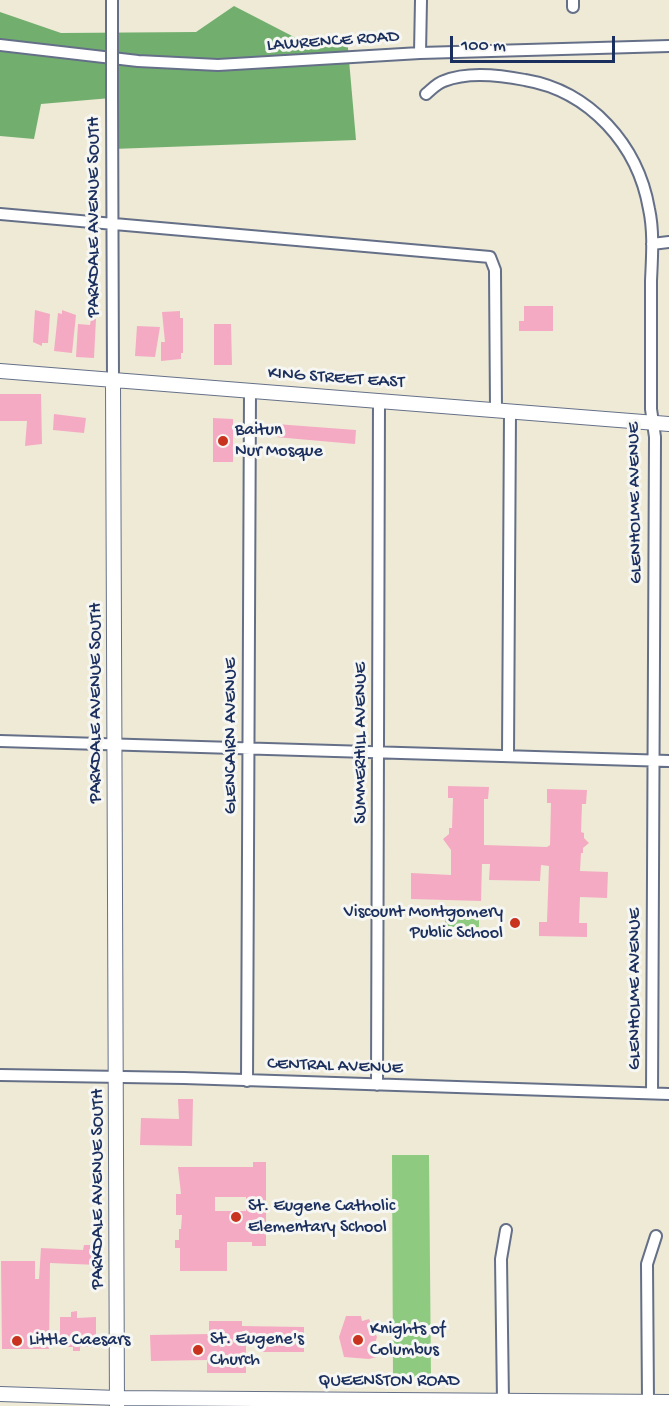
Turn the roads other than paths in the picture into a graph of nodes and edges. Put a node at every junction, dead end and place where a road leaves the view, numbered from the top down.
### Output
1 (112, 0) edge
2 (421, 0) edge
3 (0, 45) edge
4 (669, 46) edge
5 (420, 53) junction
6 (426, 94) dead end
7 (0, 214) edge
8 (114, 224) junction
9 (669, 242) edge
10 (652, 244) junction
11 (0, 371) edge
12 (113, 381) junction
13 (250, 391) junction
14 (379, 401) junction
15 (503, 411) junction
16 (653, 423) junction
17 (669, 424) edge
18 (0, 741) edge
19 (116, 744) junction
20 (249, 748) junction
21 (378, 752) junction
22 (508, 756) junction
23 (652, 760) junction
24 (669, 760) edge
25 (0, 1075) edge
26 (118, 1077) junction
27 (247, 1081) junction
28 (377, 1085) junction
29 (652, 1093) junction
30 (669, 1094) edge
31 (506, 1230) dead end
32 (656, 1236) dead end
33 (0, 1394) edge
34 (503, 1401) junction
35 (118, 1402) edge
36 (648, 1402) junction
37 (667, 1403) edge
38 (532, 1404) edge

1 - 8 street, PARKDALE AVENUE SOUTH, bridge
2 - 5 street
3 - 5 street, LAWRENCE ROAD
4 - 5 street, LAWRENCE ROAD
6 - 10 street, GLENHOLME AVENUE
7 - 8 street
8 - 12 street, PARKDALE AVENUE SOUTH
8 - 15 street
9 - 10 street
10 - 16 street, GLENHOLME AVENUE
11 - 12 main road, KING STREET EAST
12 - 13 main road, KING STREET EAST
12 - 19 main road, PARKDALE AVENUE SOUTH
13 - 14 main road, KING STREET EAST
13 - 20 street, GLENCAIRN AVENUE
14 - 15 main road, KING STREET EAST
14 - 21 street, SUMMERHILL AVENUE
15 - 16 main road, KING STREET EAST
15 - 22 street
16 - 17 main road, KING STREET EAST
16 - 23 street, GLENHOLME AVENUE
18 - 19 street
19 - 20 street
19 - 26 main road, PARKDALE AVENUE SOUTH
20 - 21 street
20 - 27 street, GLENCAIRN AVENUE
21 - 22 street
21 - 28 street, SUMMERHILL AVENUE
22 - 23 street
23 - 24 street
23 - 29 street, GLENHOLME AVENUE
25 - 26 street, CENTRAL AVENUE
26 - 27 street, CENTRAL AVENUE
26 - 35 main road, PARKDALE AVENUE SOUTH
27 - 28 street, CENTRAL AVENUE
28 - 29 street, CENTRAL AVENUE
29 - 30 street, CENTRAL AVENUE
31 - 34 street
32 - 36 street
33 - 35 main road, QUEENSTON ROAD
34 - 35 main road, QUEENSTON ROAD
34 - 38 main road, QUEENSTON ROAD
36 - 37 main road, QUEENSTON ROAD
36 - 38 main road, QUEENSTON ROAD

